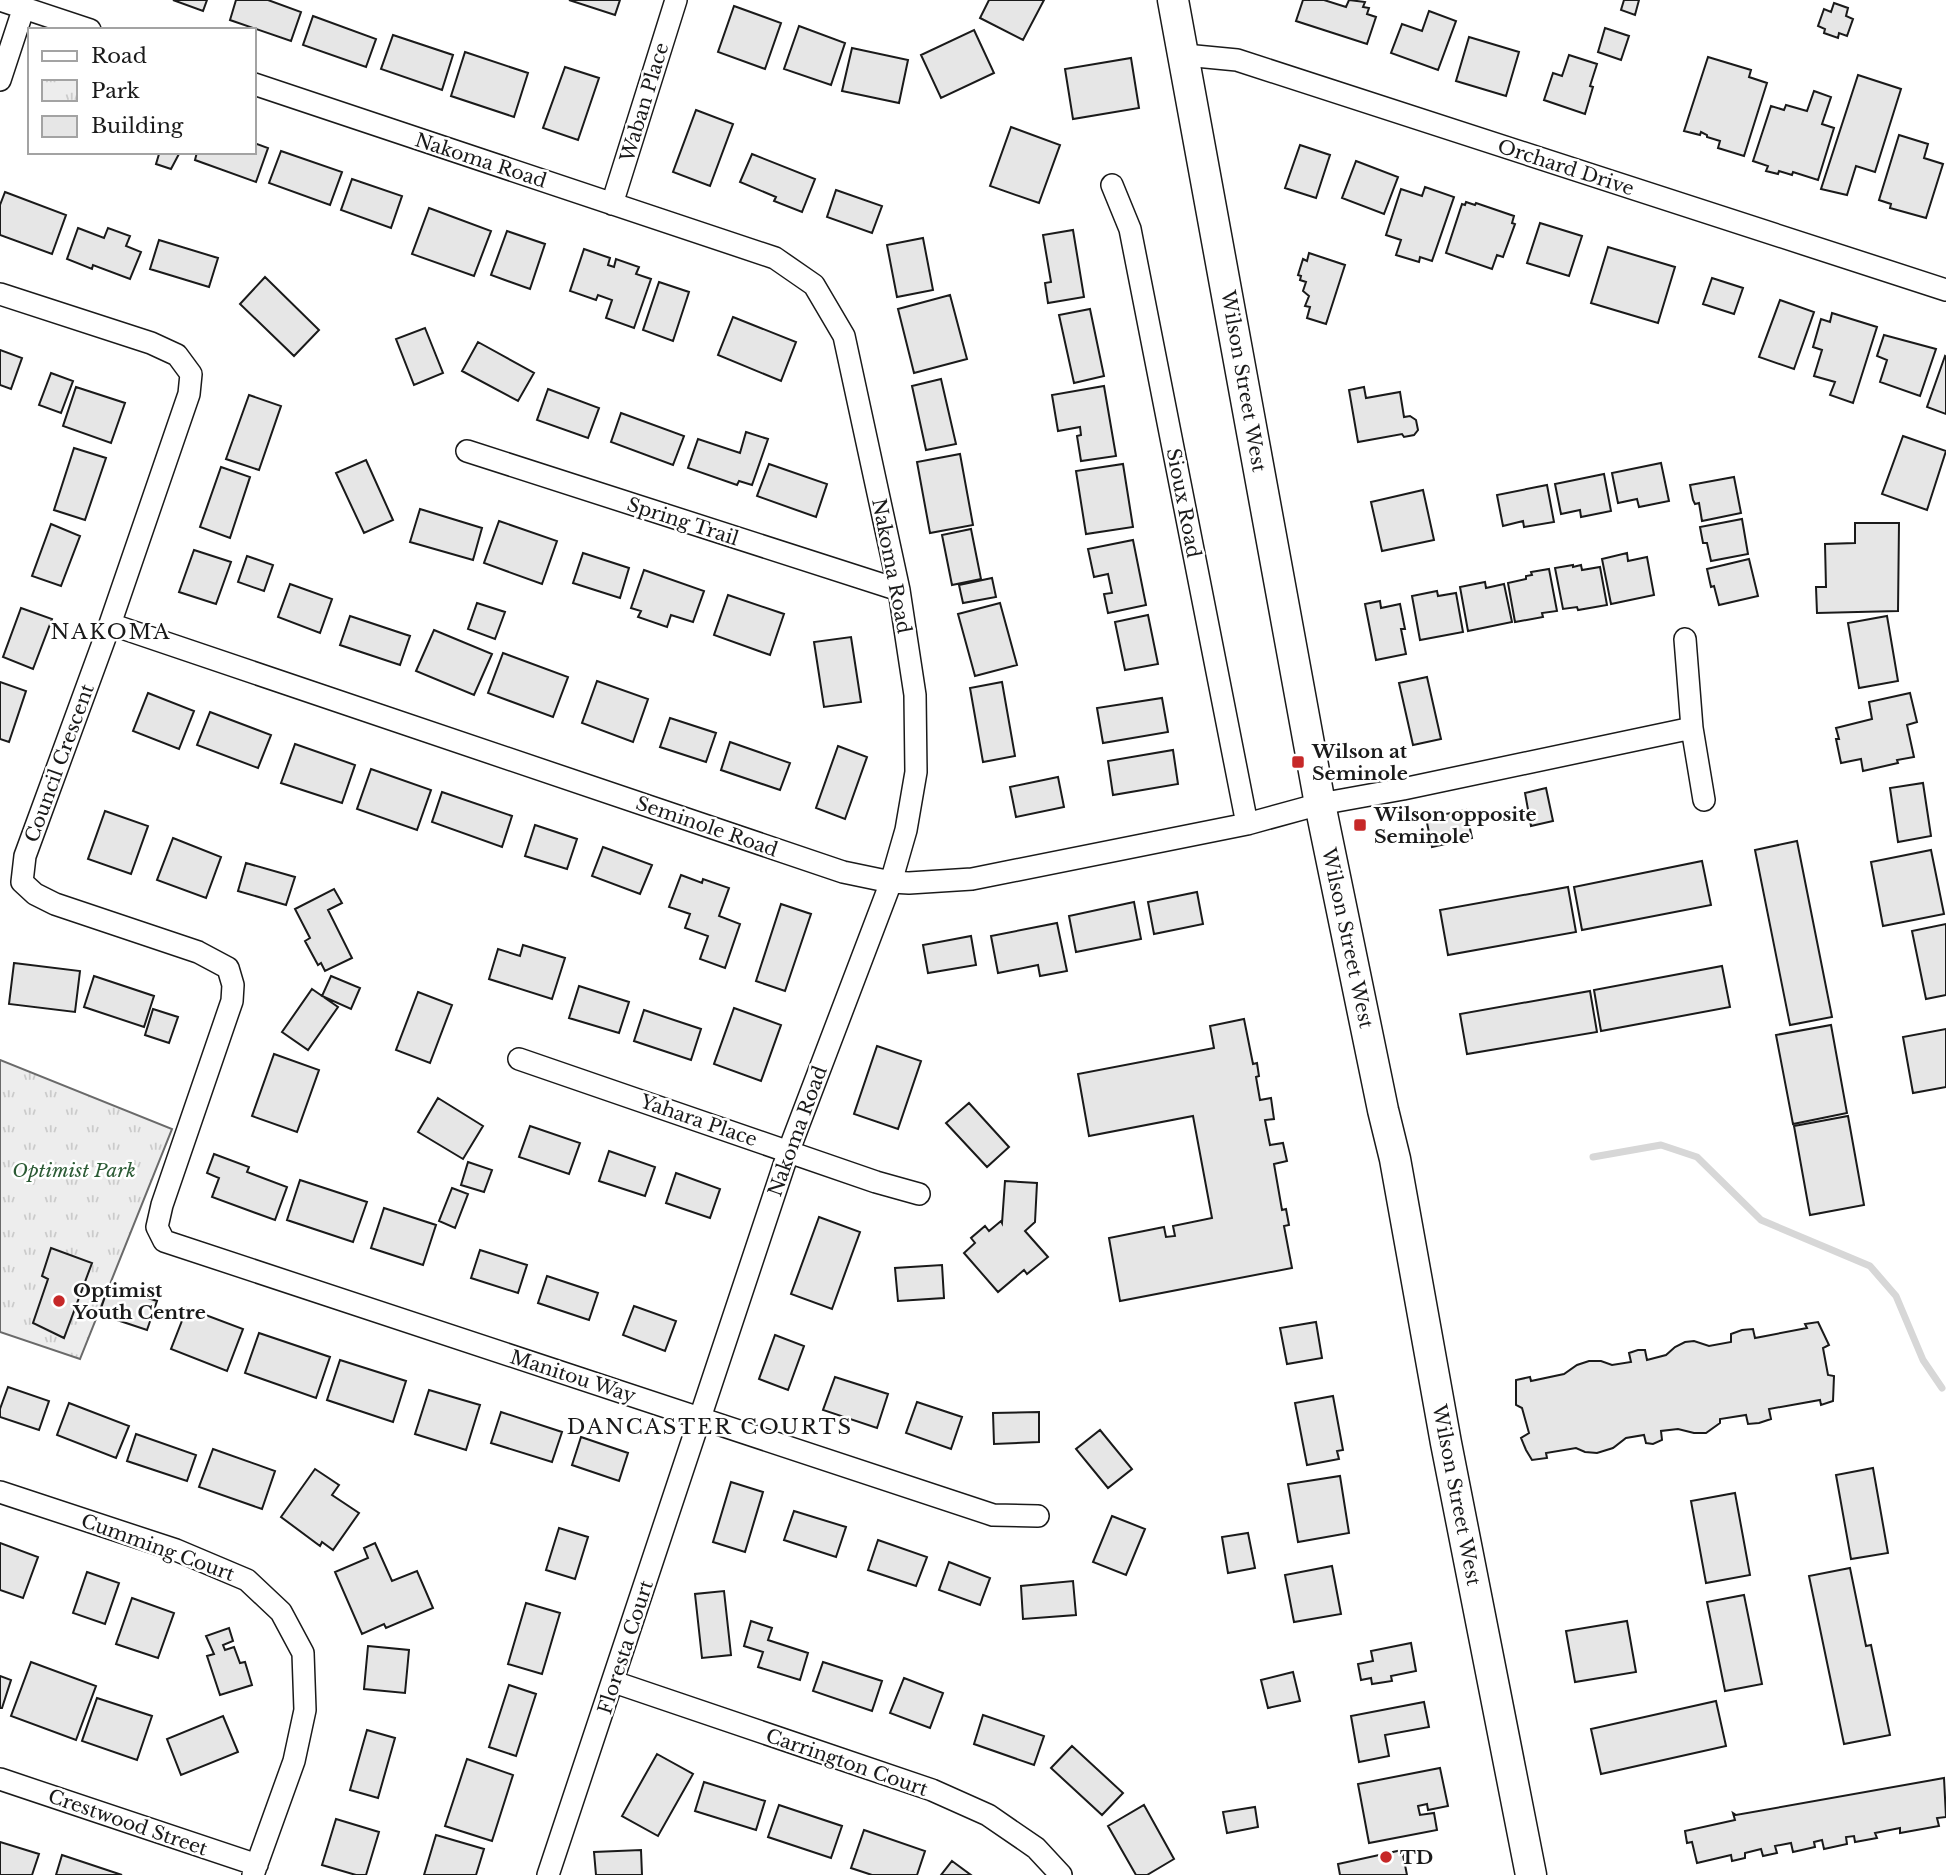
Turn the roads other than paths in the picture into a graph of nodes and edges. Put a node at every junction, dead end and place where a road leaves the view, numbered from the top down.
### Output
1 (0, 0) edge
2 (676, 0) edge
3 (1173, 0) edge
4 (24, 8) junction
5 (84, 28) edge
6 (1185, 55) junction
7 (0, 80) edge
8 (256, 85) edge
9 (1112, 185) dead end
10 (612, 204) junction
11 (1946, 290) edge
12 (0, 294) edge
13 (467, 451) dead end
14 (900, 590) junction
15 (110, 624) junction
16 (1685, 639) dead end
17 (1692, 728) junction
18 (1704, 800) dead end
19 (1320, 804) junction
20 (1247, 824) junction
21 (891, 882) junction
22 (520, 1059) dead end
23 (789, 1150) junction
24 (919, 1194) dead end
25 (157, 1227) joint
26 (701, 1418) junction
27 (0, 1492) edge
28 (1038, 1516) dead end
29 (614, 1682) junction
30 (0, 1779) edge
31 (255, 1870) edge
32 (548, 1875) edge
33 (1061, 1875) edge
34 (1531, 1875) edge

1 - 4 street
2 - 10 street, Waban Place
3 - 6 main road, Wilson Street West
4 - 5 street
4 - 7 street
6 - 11 street, Orchard Drive
6 - 19 main road, Wilson Street West
8 - 10 street, Nakoma Road
9 - 20 street, Sioux Road
10 - 14 street, Nakoma Road
12 - 15 street, Council Crescent
13 - 14 street, Spring Trail
14 - 21 street, Nakoma Road
15 - 21 street, Seminole Road
15 - 25 street, Council Crescent
16 - 17 street
17 - 18 street
17 - 19 street, Seminole Road
19 - 20 street, Seminole Road
19 - 34 main road, Wilson Street West
20 - 21 street, Seminole Road
21 - 23 street, Nakoma Road
22 - 23 street, Yahara Place
23 - 24 street, Yahara Place
23 - 26 street, Nakoma Road
25 - 26 street, Manitou Way
26 - 28 street, Manitou Way
26 - 29 street, Floresta Court
27 - 31 street, Cumming Court
29 - 32 street, Floresta Court
29 - 33 street, Carrington Court
30 - 31 street, Crestwood Street

